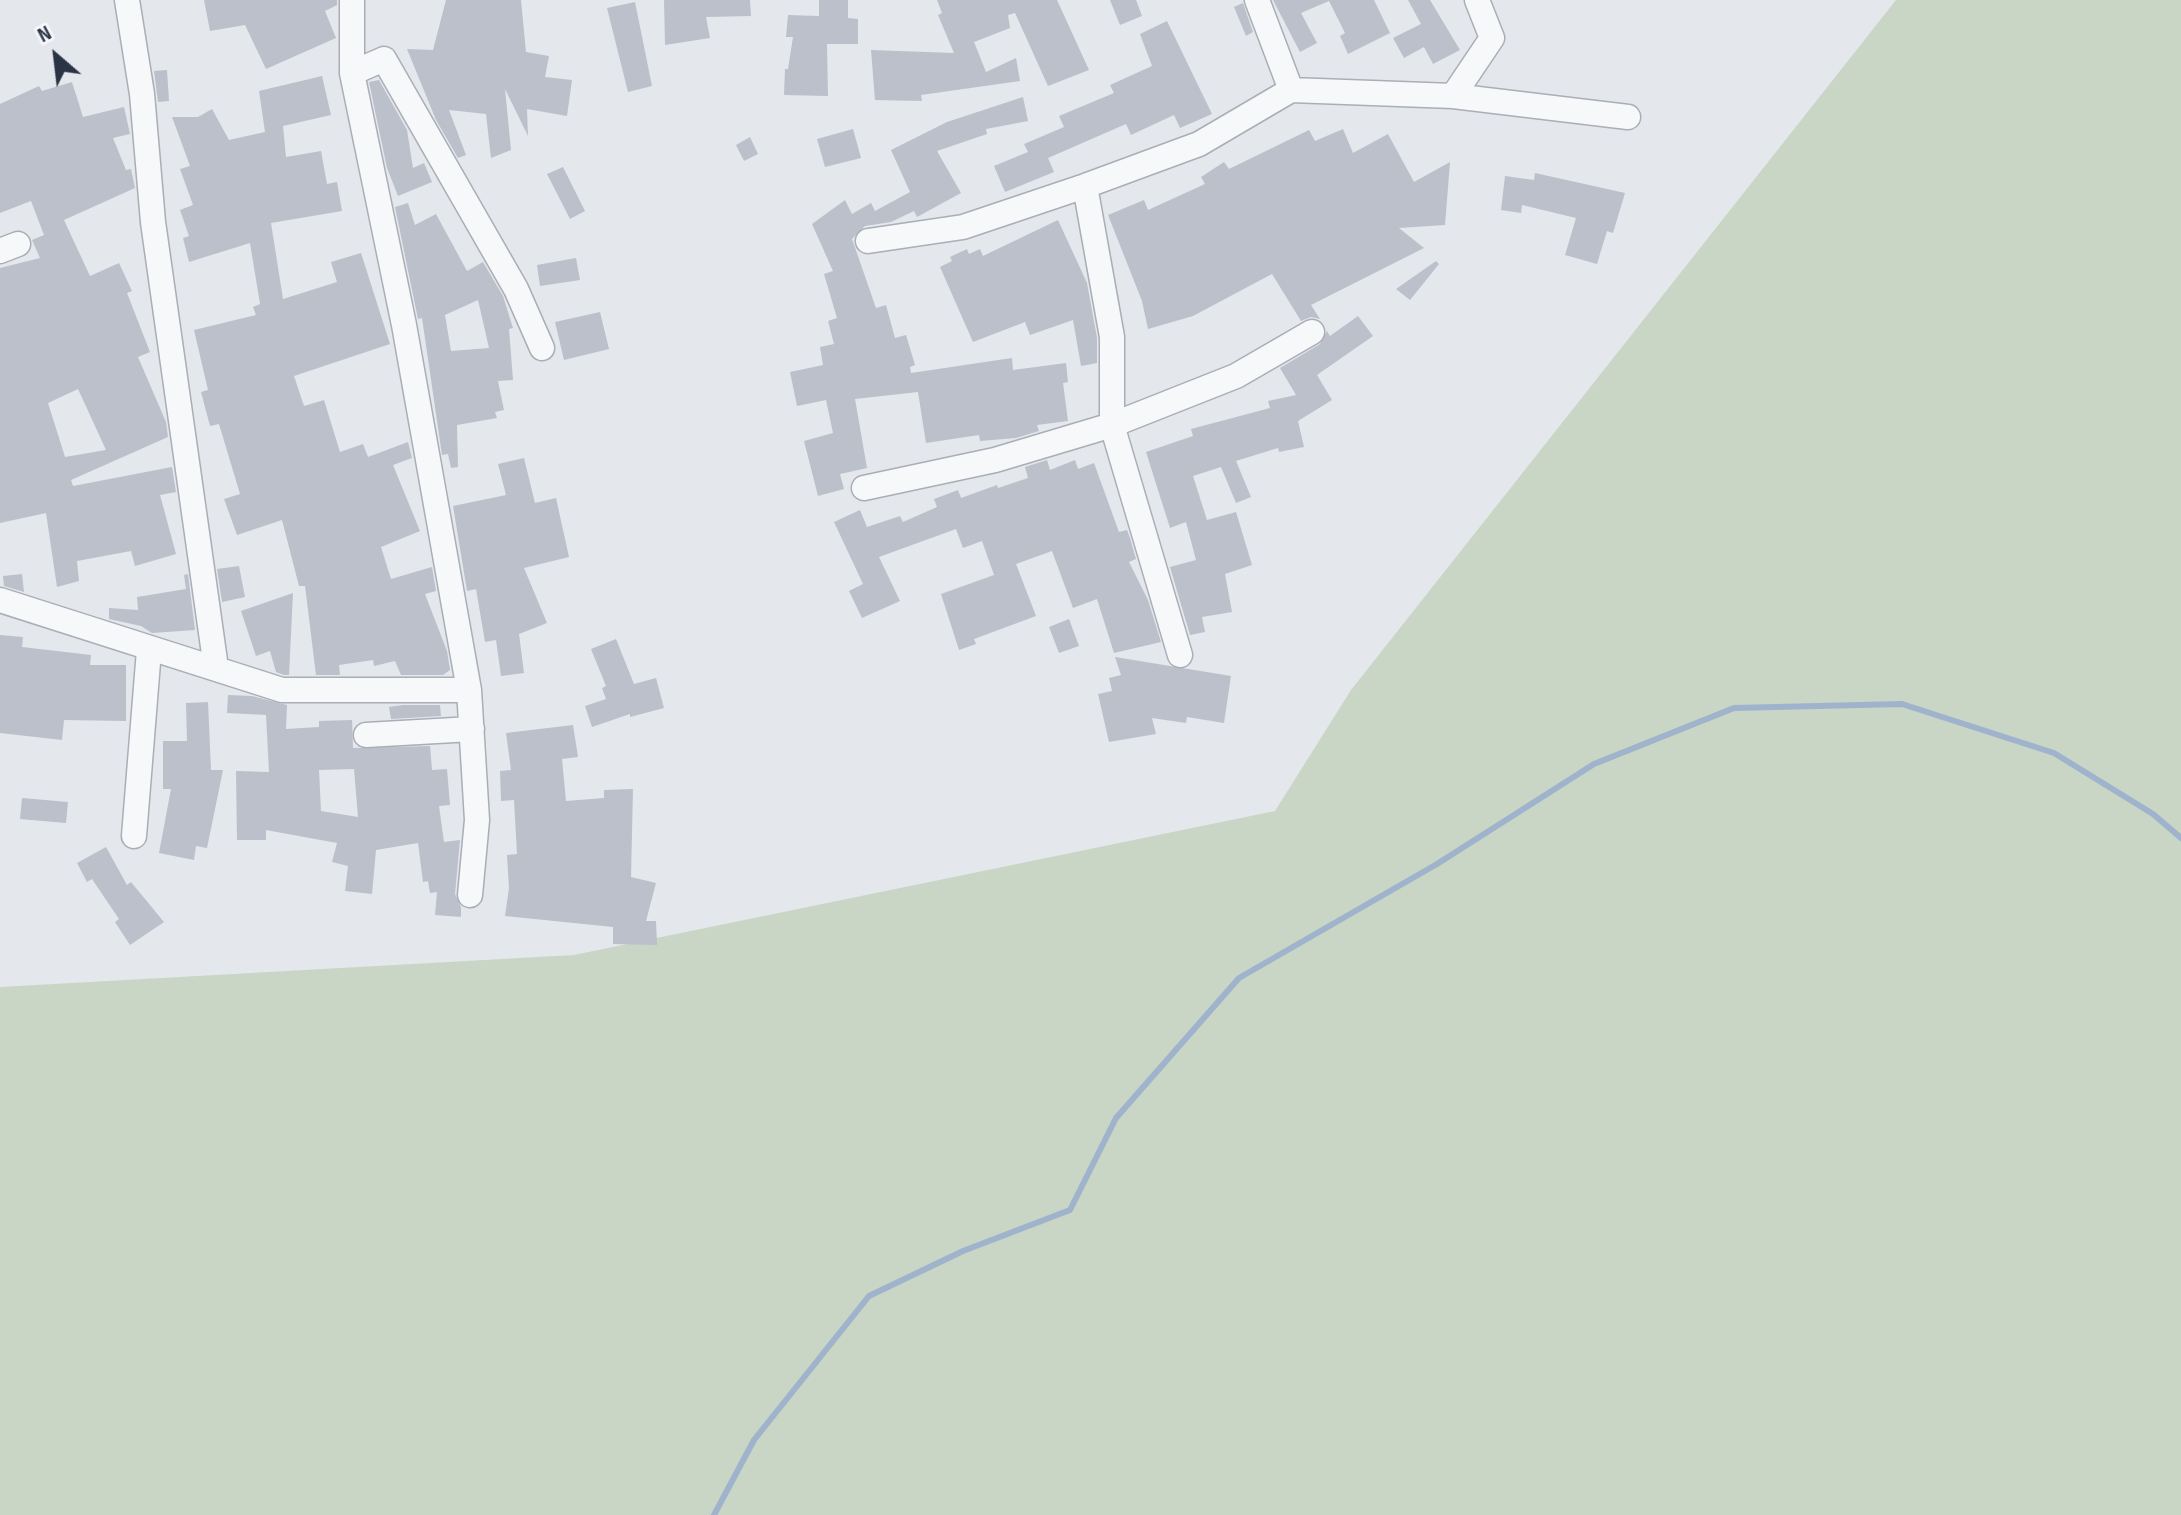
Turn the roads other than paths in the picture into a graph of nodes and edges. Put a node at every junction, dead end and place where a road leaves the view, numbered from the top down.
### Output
1 (127, 0) edge
2 (352, 0) edge
3 (1257, 0) edge
4 (1477, 0) edge
5 (352, 73) junction
6 (1291, 90) junction
7 (1453, 96) junction
8 (1628, 117) dead end
9 (1085, 186) junction
10 (868, 241) dead end
11 (1312, 332) dead end
12 (542, 348) dead end
13 (1112, 425) junction
14 (864, 488) dead end
15 (0, 600) edge
16 (149, 650) junction
17 (1180, 655) dead end
18 (216, 668) junction
19 (469, 690) junction
20 (472, 729) junction
21 (366, 735) dead end
22 (134, 836) dead end
23 (470, 895) dead end

1 - 18 street
2 - 5 street
3 - 6 street
4 - 7 street
5 - 12 street
5 - 19 street
6 - 7 street
6 - 9 street
7 - 8 street
9 - 10 street
9 - 13 street
11 - 13 street
13 - 14 street
13 - 17 street
15 - 16 street
16 - 18 street
16 - 22 street
18 - 19 street
19 - 20 street
20 - 21 street
20 - 23 street

